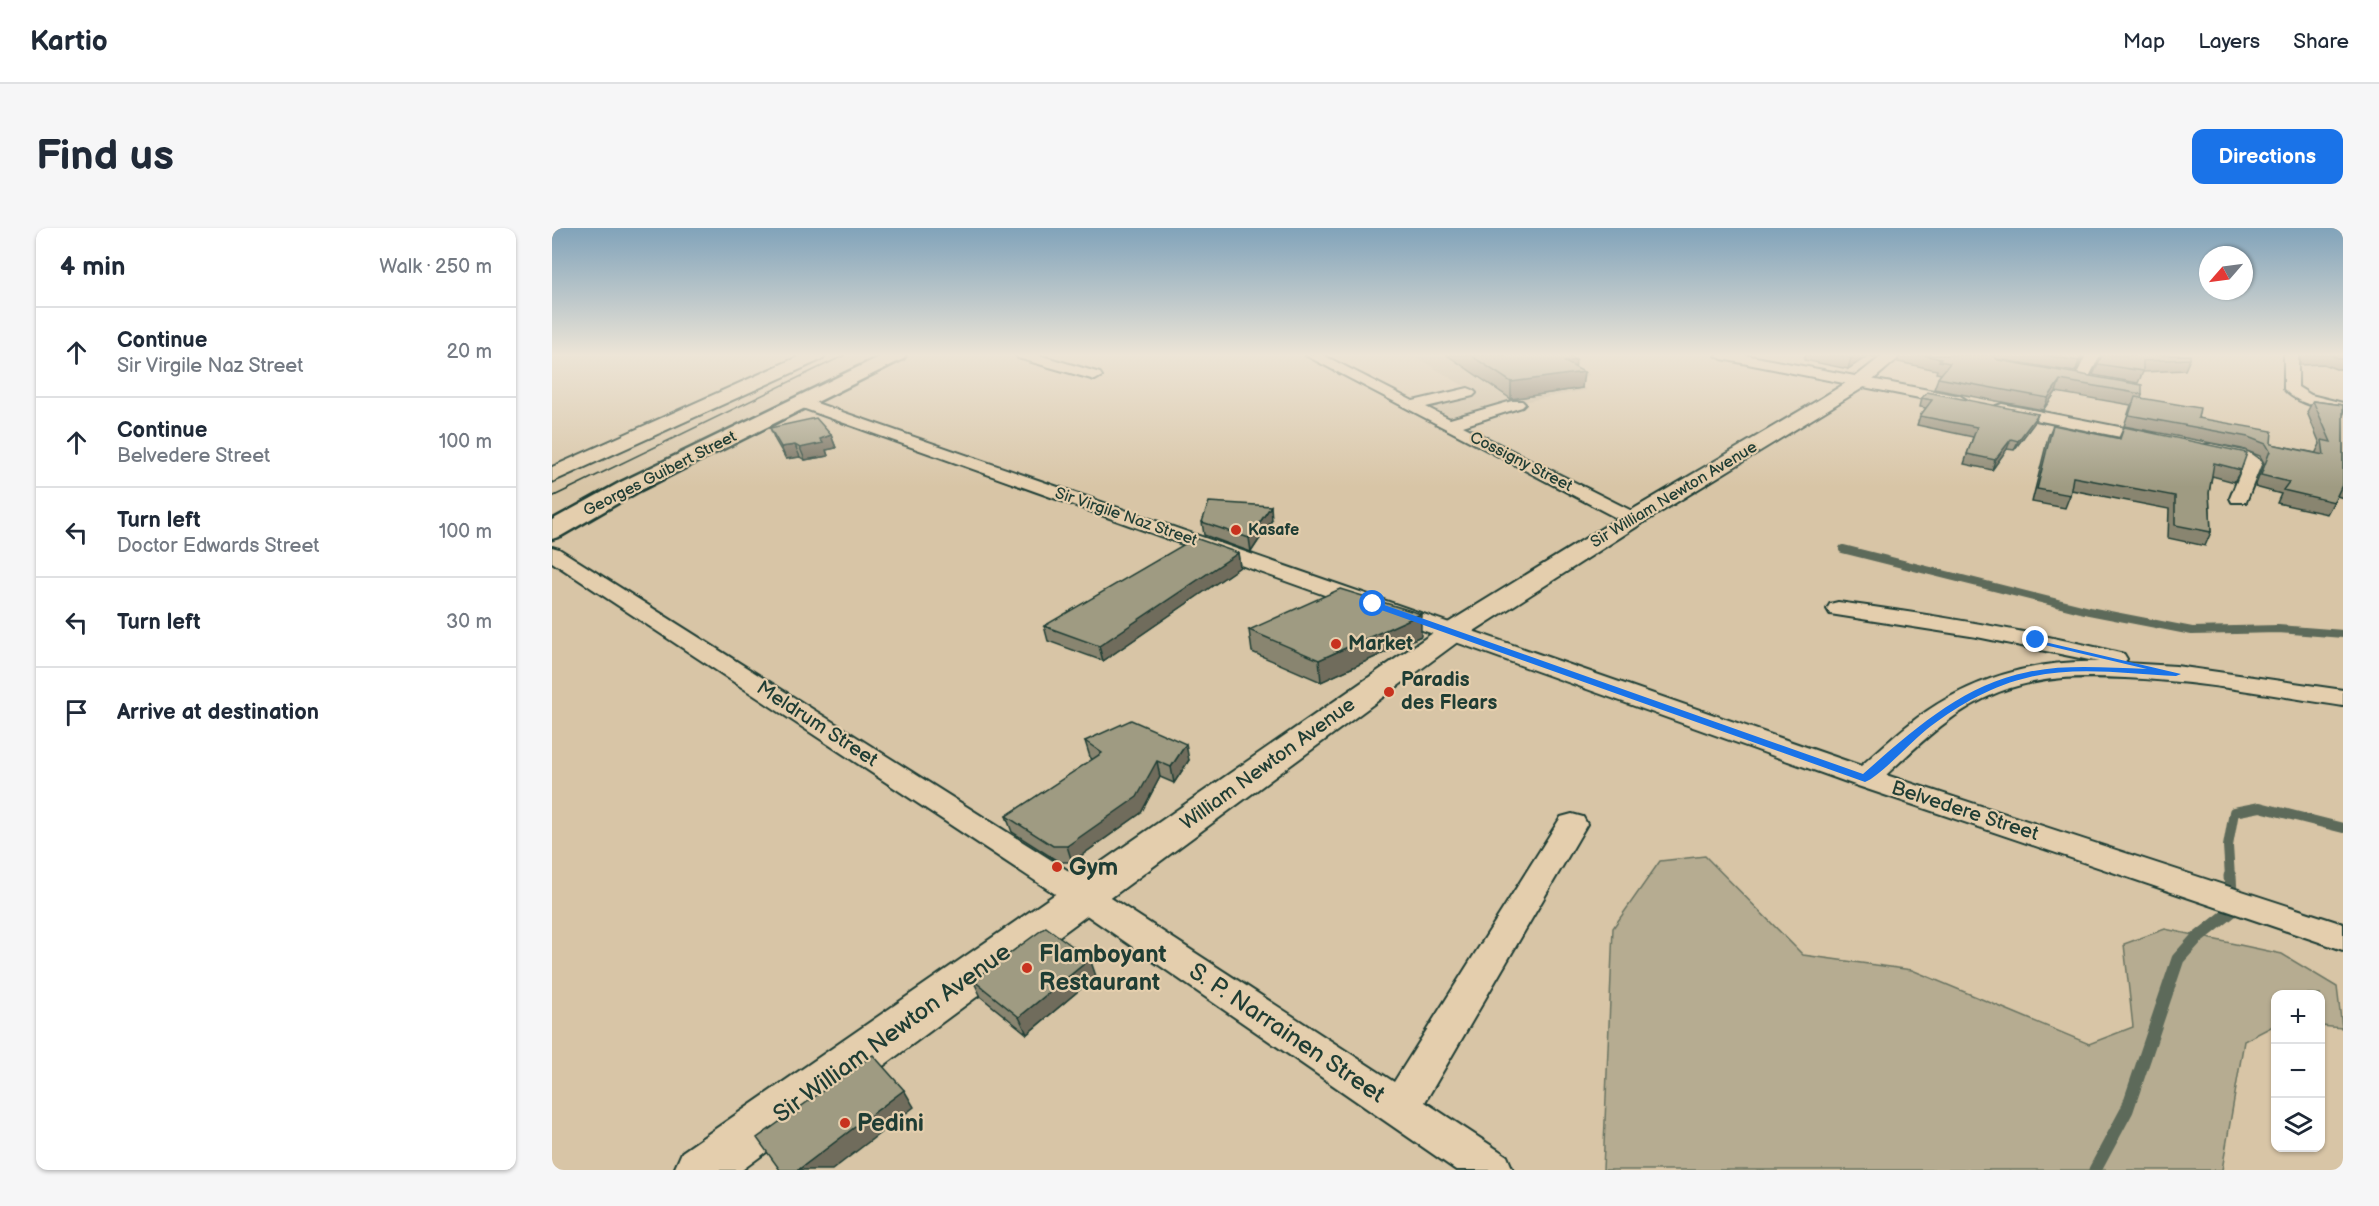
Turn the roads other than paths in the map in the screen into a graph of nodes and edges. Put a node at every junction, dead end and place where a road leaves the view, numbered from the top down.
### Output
1 (716, 399) edge
2 (805, 399) edge
3 (1397, 399) edge
4 (1442, 399) edge
5 (1832, 399) edge
6 (1947, 399) edge
7 (2310, 399) edge
8 (799, 402) junction
9 (1517, 404) dead end
10 (1411, 406) junction
11 (2343, 408) edge
12 (1448, 425) junction
13 (2173, 442) edge
14 (2195, 446) edge
15 (552, 475) edge
16 (2239, 498) dead end
17 (1633, 519) junction
18 (552, 531) edge
19 (552, 553) edge
20 (1838, 609) dead end
21 (1453, 632) junction
22 (2176, 674) junction
23 (2343, 698) edge
24 (1865, 778) junction
25 (1572, 824) dead end
26 (1083, 896) junction
27 (2343, 937) edge
28 (1400, 1108) junction
29 (700, 1170) edge
30 (1492, 1170) edge

1 - 15 street
2 - 8 main road, Georges Guibert Street
3 - 10 street, Cossigny Street
4 - 10 street
5 - 17 street, Sir William Newton Avenue
6 - 13 street
7 - 11 street
8 - 18 main road, Georges Guibert Street
8 - 21 street, Sir Virgile Naz Street
9 - 12 street
10 - 12 street, Cossigny Street
12 - 17 street, Cossigny Street
14 - 16 street
17 - 21 street, Sir William Newton Avenue
19 - 26 street, Meldrum Street
20 - 22 street
21 - 24 street, Belvedere Street
21 - 26 street, William Newton Avenue
22 - 23 street
22 - 24 street
24 - 27 street, Belvedere Street
25 - 28 street
26 - 28 street, S. P. Narrainen Street
26 - 29 street, Sir William Newton Avenue
28 - 30 street, S. P. Narrainen Street

